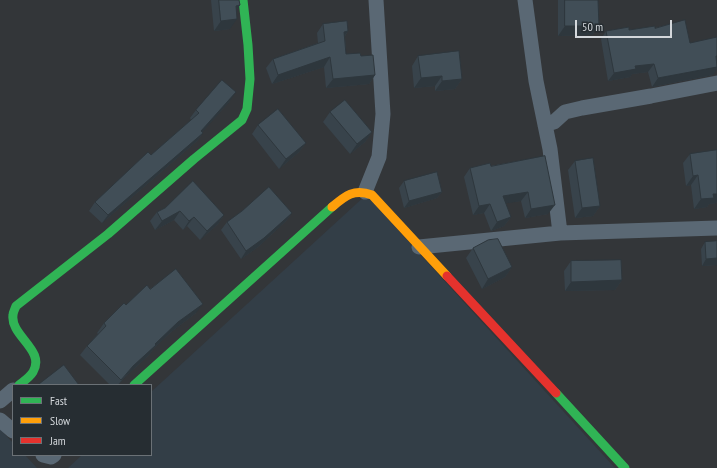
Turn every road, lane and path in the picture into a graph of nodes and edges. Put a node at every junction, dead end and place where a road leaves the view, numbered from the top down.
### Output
1 (243, 0) edge
2 (376, 0) edge
3 (525, 0) edge
4 (717, 83) edge
5 (545, 124) junction
6 (365, 192) junction
7 (717, 228) edge
8 (560, 233) junction
9 (419, 247) junction
10 (20, 384) edge
11 (135, 384) edge
12 (12, 391) edge
13 (0, 401) edge
14 (0, 420) edge
15 (12, 431) edge
16 (625, 468) edge

1 - 10 street
2 - 6 street
3 - 5 street
4 - 5 street
5 - 8 street
6 - 9 street
6 - 11 street
7 - 8 street
8 - 9 street
9 - 16 street
12 - 13 street
14 - 15 street

